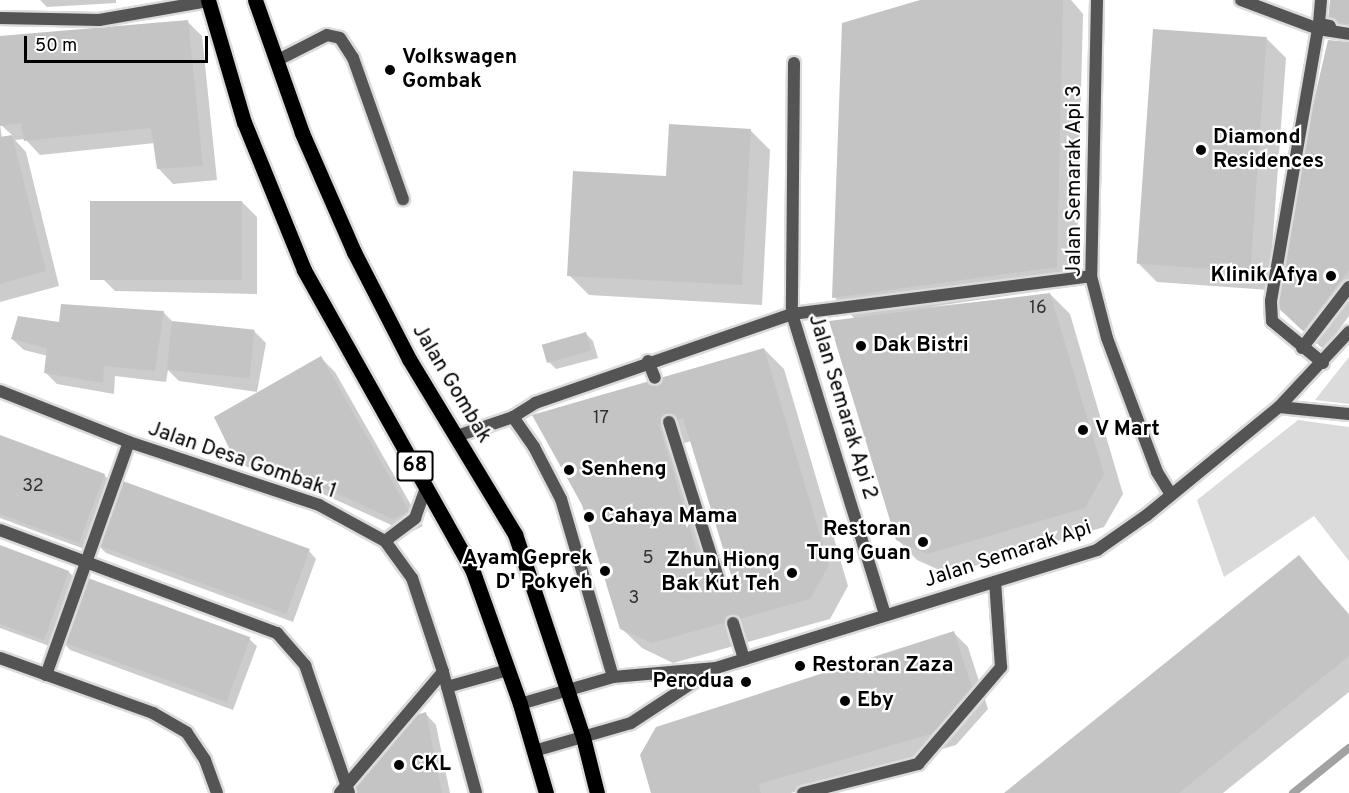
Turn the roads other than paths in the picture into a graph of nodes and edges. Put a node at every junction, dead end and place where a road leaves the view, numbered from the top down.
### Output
1 (255, 0) edge
2 (1097, 0) edge
3 (1241, 0) edge
4 (1321, 0) edge
5 (208, 1) edge
6 (0, 18) edge
7 (1318, 29) junction
8 (1349, 29) edge
9 (1349, 34) edge
10 (276, 61) junction
11 (794, 63) dead end
12 (403, 199) dead end
13 (1091, 276) junction
14 (1349, 287) edge
15 (792, 314) junction
16 (1349, 332) edge
17 (1302, 348) junction
18 (648, 361) junction
19 (1323, 363) junction
20 (655, 378) dead end
21 (0, 392) edge
22 (1279, 407) junction
23 (1348, 414) edge
24 (513, 417) junction
25 (669, 422) dead end
26 (457, 436) junction
27 (129, 442) junction
28 (426, 487) junction
29 (1170, 493) junction
30 (0, 530) edge
31 (385, 541) junction
32 (86, 562) junction
33 (719, 581) dead end
34 (995, 582) junction
35 (885, 614) junction
36 (733, 623) dead end
37 (0, 658) edge
38 (744, 659) junction
39 (716, 668) junction
40 (508, 670) junction
41 (443, 672) junction
42 (46, 675) junction
43 (613, 677) junction
44 (447, 687) junction
45 (568, 690) junction
46 (520, 704) junction
47 (583, 737) junction
48 (534, 751) junction
49 (345, 790) edge
50 (216, 793) edge
51 (476, 793) edge
52 (546, 793) edge
53 (597, 793) edge
54 (802, 793) edge

1 - 10 main road, Jalan Gombak / 68
2 - 13 street, Jalan Semarak Api 3
3 - 7 street
4 - 8 street
5 - 6 street
5 - 28 main road, 68
7 - 9 street
7 - 17 street
10 - 12 street
10 - 26 main road, Jalan Gombak / 68
11 - 15 street, Jalan Semarak Api 2
13 - 15 street
13 - 29 street, Jalan Semarak Api 3
14 - 17 street
15 - 18 street
15 - 35 street, Jalan Semarak Api 2
16 - 19 street, Jalan Semarak Api
17 - 19 street
18 - 20 street
18 - 24 street
19 - 22 street, Jalan Semarak Api
21 - 27 street, Jalan Desa Gombak 1
22 - 23 street
22 - 29 street, Jalan Semarak Api
24 - 26 street
24 - 43 street
25 - 33 street
26 - 45 main road, Jalan Gombak / 68
27 - 31 street, Jalan Desa Gombak 1
27 - 32 street
28 - 31 street
28 - 40 main road, 68
29 - 34 street, Jalan Semarak Api
30 - 32 street
31 - 41 street, Jalan Desa Gombak 1
32 - 42 street
32 - 49 street
34 - 35 street, Jalan Semarak Api
34 - 54 street
35 - 38 street, Jalan Semarak Api
36 - 38 street
37 - 42 street
38 - 39 street, Jalan Semarak Api
39 - 43 street, Jalan Semarak Api
39 - 47 street, Jalan Semarak Api
40 - 44 street
40 - 46 main road, 68
41 - 44 street, Jalan Desa Gombak 1
41 - 49 street
42 - 50 street
43 - 45 street, Jalan Semarak Api
44 - 51 street, Jalan Desa Gombak 1
45 - 46 street, Jalan Semarak Api
45 - 47 main road, Jalan Gombak / 68
46 - 48 main road, 68
47 - 48 street, Jalan Semarak Api
47 - 53 main road, Jalan Gombak / 68
48 - 52 main road, 68

